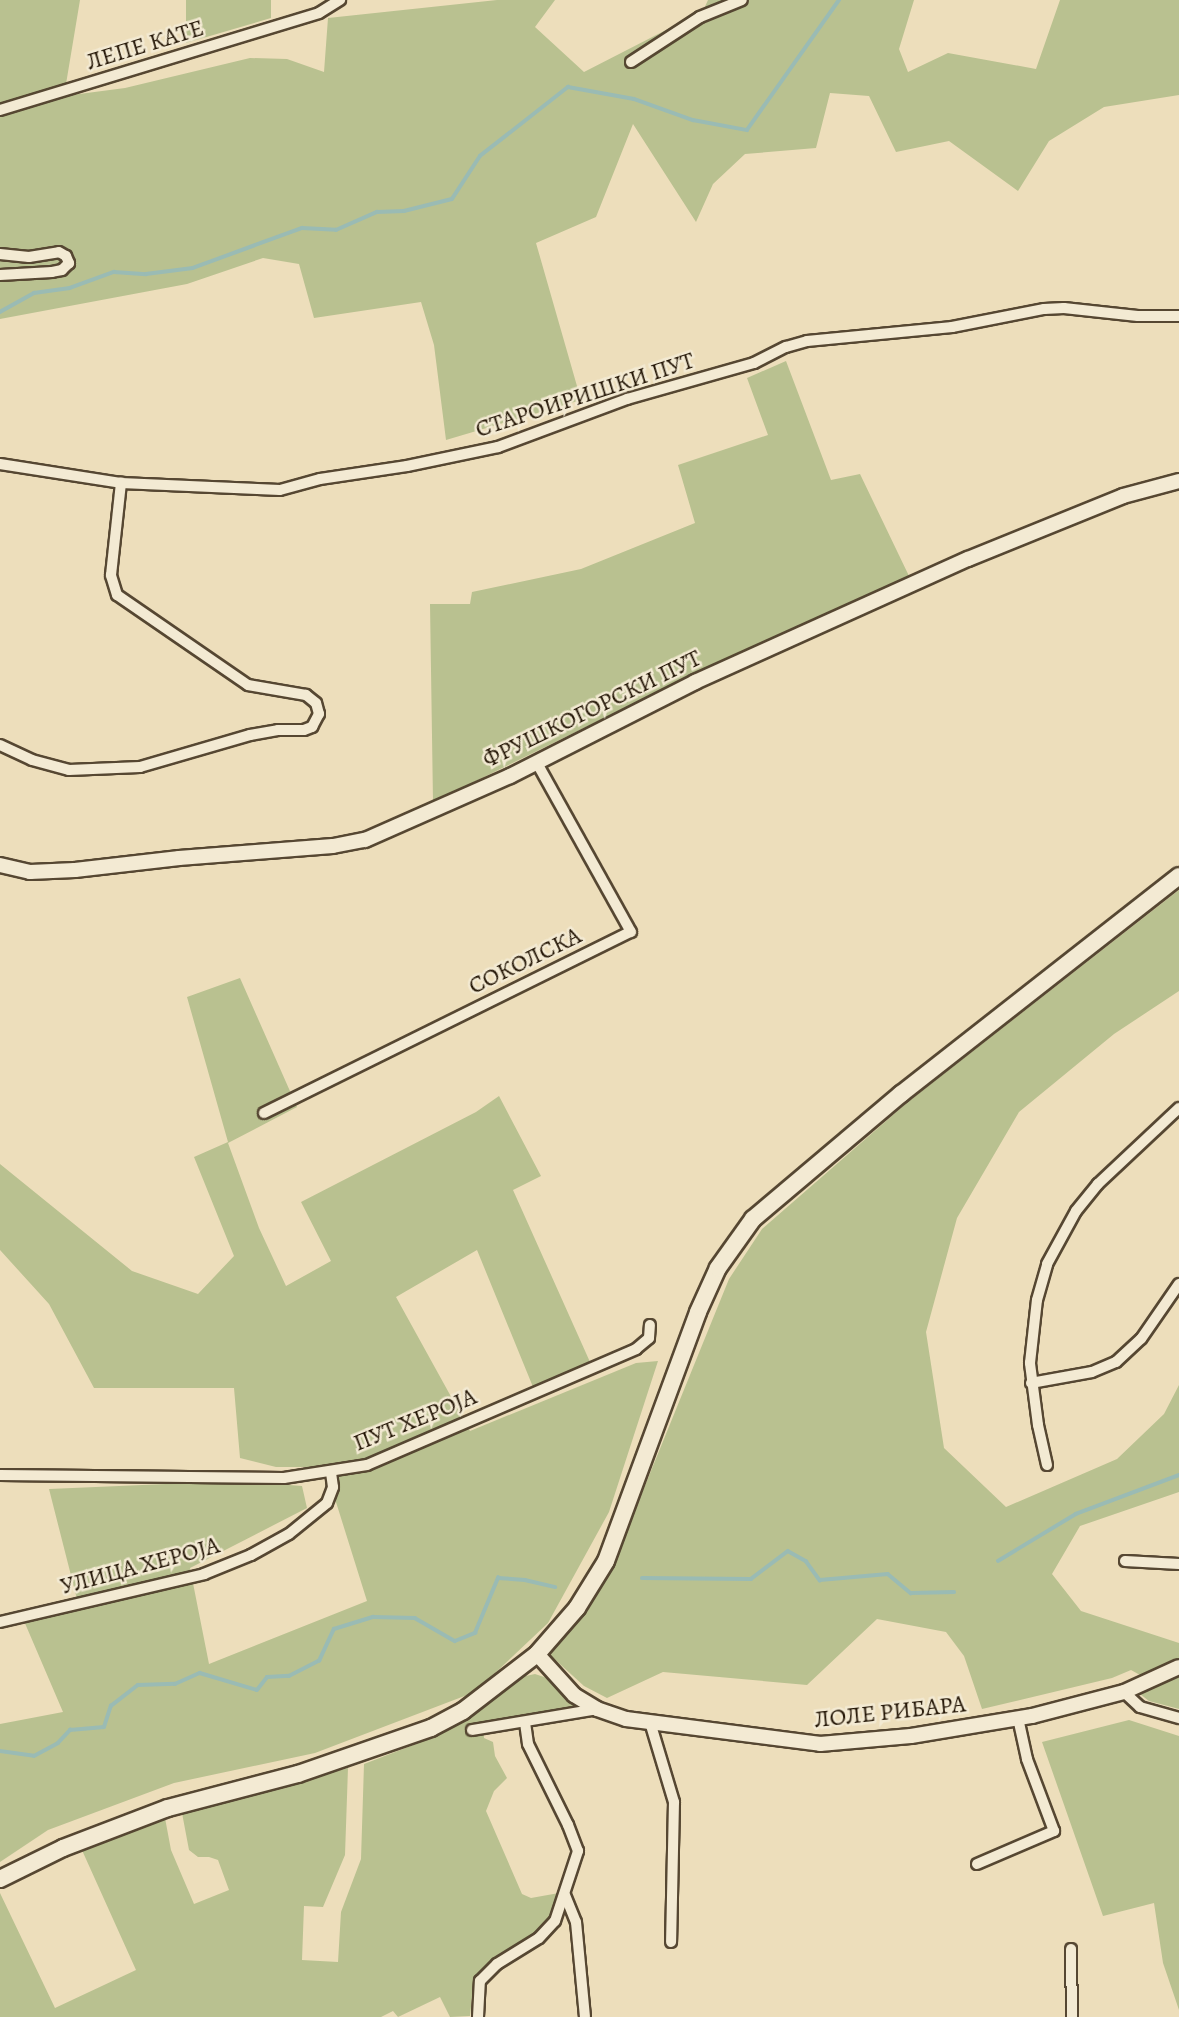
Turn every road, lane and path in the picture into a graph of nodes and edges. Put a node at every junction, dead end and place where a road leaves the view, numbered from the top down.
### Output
1 (340, 0) edge
2 (742, 0) edge
3 (631, 62) dead end
4 (0, 110) edge
5 (0, 254) edge
6 (0, 275) edge
7 (1179, 316) edge
8 (0, 464) edge
9 (1179, 481) edge
10 (121, 483) junction
11 (0, 745) edge
12 (537, 763) junction
13 (0, 865) edge
14 (1179, 876) edge
15 (1179, 1108) edge
16 (264, 1113) dead end
17 (1179, 1284) edge
18 (650, 1325) dead end
19 (1031, 1383) junction
20 (1048, 1465) dead end
21 (331, 1472) junction
22 (0, 1475) edge
23 (1125, 1562) dead end
24 (1179, 1564) edge
25 (0, 1622) edge
26 (537, 1654) junction
27 (1179, 1667) edge
28 (1124, 1692) junction
29 (597, 1709) junction
30 (1018, 1718) junction
31 (1179, 1718) edge
32 (525, 1722) junction
33 (650, 1722) junction
34 (472, 1730) dead end
35 (977, 1864) dead end
36 (0, 1879) edge
37 (565, 1895) junction
38 (671, 1942) dead end
39 (1071, 1950) dead end
40 (478, 2017) edge
41 (585, 2017) edge
42 (1072, 2017) edge

1 - 4 street, ЛЕПЕ КАТЕ
2 - 3 street
5 - 6 street
7 - 10 street, СТАРОИРИШКИ ПУТ
8 - 10 street, СТАРОИРИШКИ ПУТ
9 - 12 street, ФРУШКОГОРСКИ ПУТ
10 - 11 street
12 - 13 street, ФРУШКОГОРСКИ ПУТ
12 - 16 street, СОКОЛСКА
14 - 26 main road
15 - 19 street
17 - 19 street
18 - 21 street, ПУТ ХЕРОЈА
19 - 20 street
21 - 22 street, ПУТ ХЕРОЈА
21 - 25 street, УЛИЦА ХЕРОЈА
23 - 24 street
26 - 29 street, ЛОЛЕ РИБАРА
26 - 36 main road
27 - 28 street, ЛОЛЕ РИБАРА
28 - 30 street, ЛОЛЕ РИБАРА
28 - 31 street
29 - 32 street
29 - 33 street, ЛОЛЕ РИБАРА
30 - 33 street, ЛОЛЕ РИБАРА
30 - 35 street
32 - 34 street
32 - 37 street
33 - 38 street
37 - 40 street
37 - 41 street
39 - 42 street

